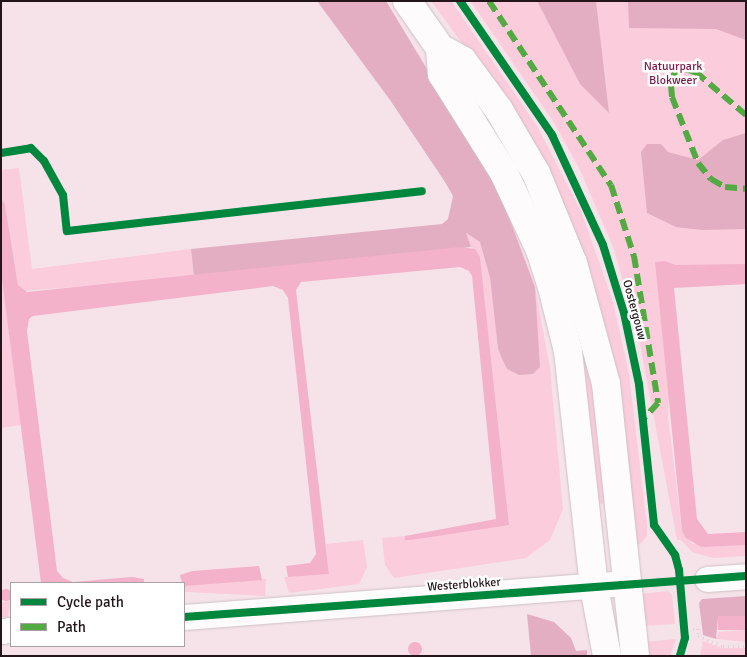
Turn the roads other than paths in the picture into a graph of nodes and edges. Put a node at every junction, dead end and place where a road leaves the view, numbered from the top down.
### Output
1 (408, 1) edge
2 (440, 48) junction
3 (746, 576) edge
4 (707, 579) dead end
5 (629, 583) junction
6 (594, 586) junction
7 (185, 617) edge
8 (607, 656) edge
9 (635, 656) edge

1 - 2 main road
2 - 5 main road
2 - 6 main road
3 - 4 street
5 - 6 street, Westerblokker
5 - 9 main road
6 - 7 street, Westerblokker
6 - 8 main road

